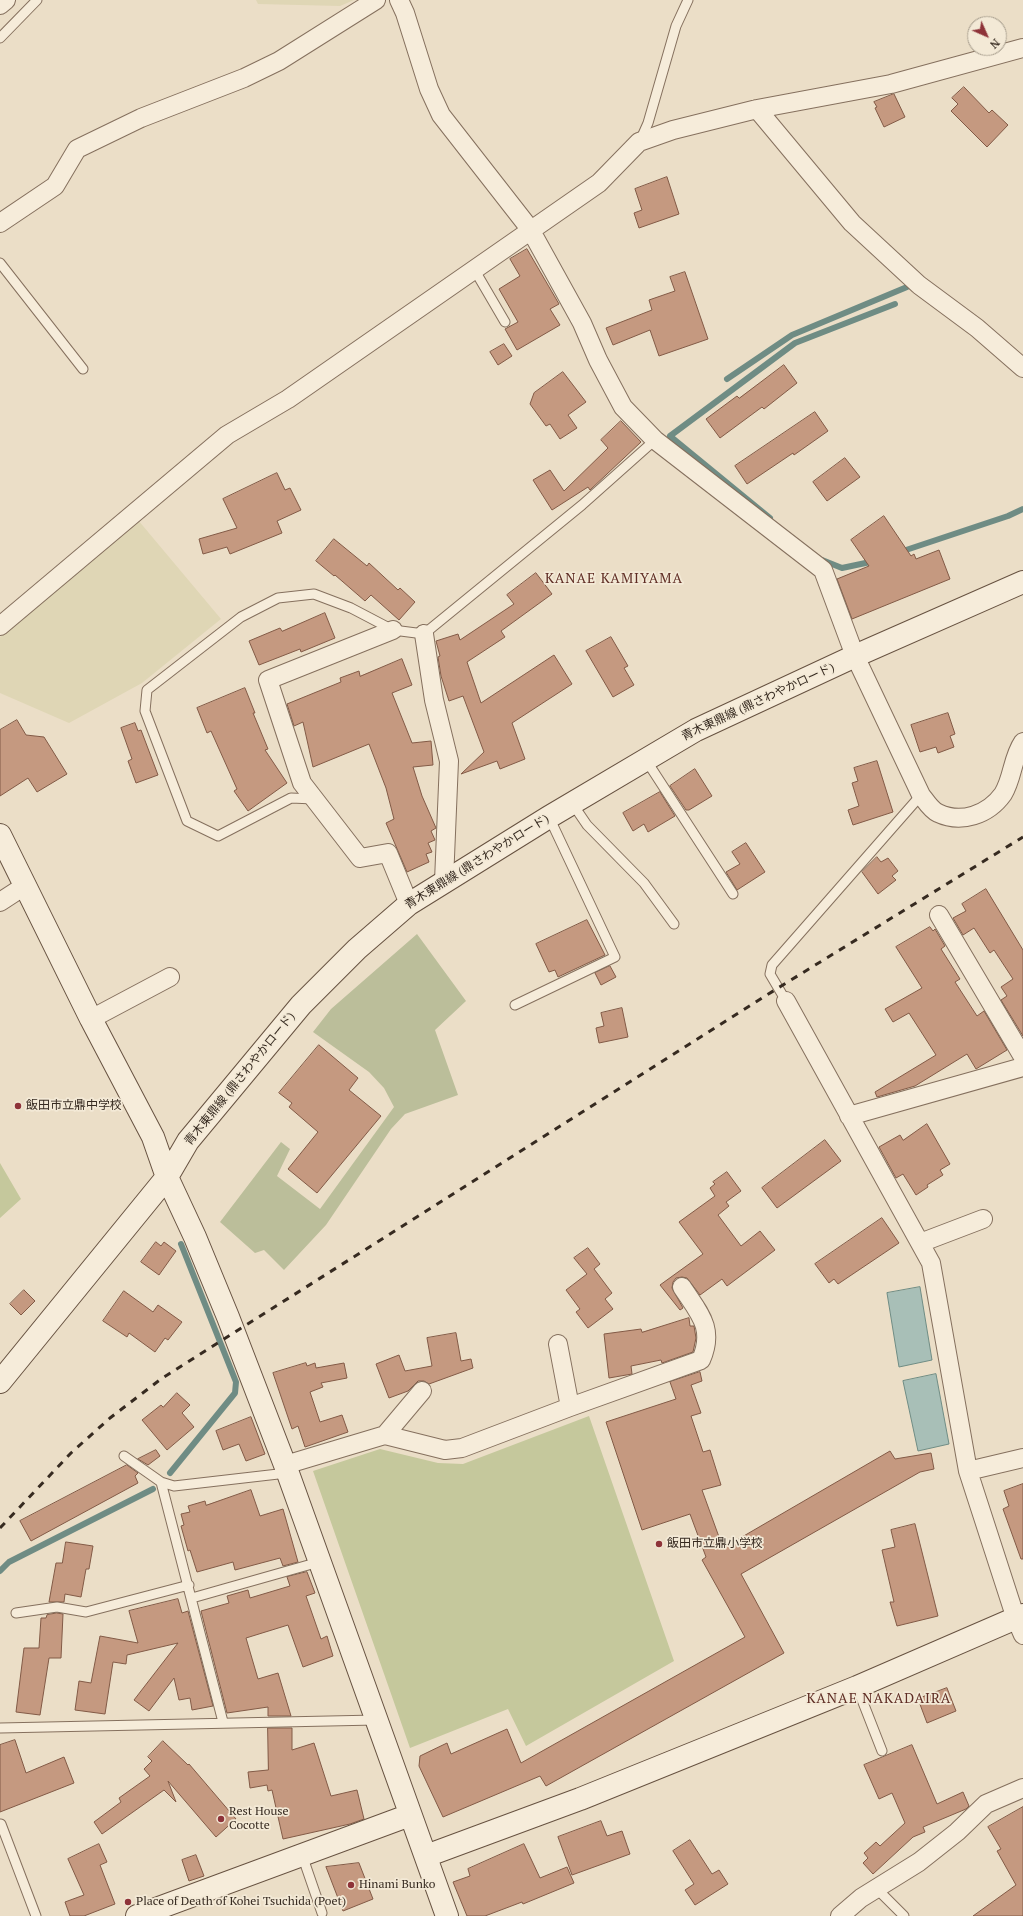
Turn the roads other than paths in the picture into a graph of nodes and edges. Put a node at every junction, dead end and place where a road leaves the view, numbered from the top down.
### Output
1 (6, 0) edge
2 (37, 0) edge
3 (376, 0) edge
4 (399, 0) edge
5 (688, 0) edge
6 (0, 5) edge
7 (0, 38) edge
8 (1023, 48) edge
9 (757, 108) junction
10 (639, 142) junction
11 (0, 223) edge
12 (530, 230) junction
13 (0, 263) edge
14 (474, 269) junction
15 (505, 322) dead end
16 (1023, 368) edge
17 (83, 369) dead end
18 (655, 440) junction
19 (1023, 582) edge
20 (0, 626) edge
21 (393, 630) junction
22 (424, 634) junction
23 (855, 656) junction
24 (1023, 742) edge
25 (645, 759) junction
26 (921, 795) junction
27 (314, 799) junction
28 (572, 803) junction
29 (549, 817) junction
30 (0, 835) edge
31 (444, 881) junction
32 (26, 885) junction
33 (733, 894) dead end
34 (0, 902) edge
35 (409, 904) junction
36 (939, 915) dead end
37 (674, 924) dead end
38 (170, 977) dead end
39 (786, 1002) joint
40 (515, 1005) dead end
41 (91, 1019) junction
42 (1023, 1057) edge
43 (1023, 1067) edge
44 (849, 1116) junction
45 (167, 1177) junction
46 (983, 1219) dead end
47 (920, 1243) junction
48 (682, 1287) dead end
49 (558, 1344) dead end
50 (0, 1382) edge
51 (422, 1391) dead end
52 (570, 1407) junction
53 (386, 1435) junction
54 (124, 1456) dead end
55 (1023, 1458) edge
56 (286, 1469) junction
57 (968, 1471) junction
58 (161, 1482) junction
59 (319, 1562) junction
60 (189, 1586) junction
61 (192, 1598) junction
62 (16, 1613) dead end
63 (1021, 1623) edge
64 (857, 1687) junction
65 (376, 1720) junction
66 (223, 1722) junction
67 (0, 1728) edge
68 (882, 1751) dead end
69 (1023, 1788) edge
70 (410, 1815) junction
71 (1, 1824) edge
72 (302, 1855) junction
73 (426, 1856) junction
74 (877, 1889) junction
75 (322, 1913) dead end
76 (36, 1916) edge
77 (137, 1916) edge
78 (447, 1916) edge
79 (840, 1916) edge
80 (904, 1916) edge

1 - 6 street
2 - 7 lane
3 - 11 street
4 - 12 street
5 - 10 lane
8 - 9 street
9 - 10 street
9 - 16 street
10 - 12 street
12 - 14 street
12 - 18 street
13 - 17 lane
14 - 15 lane
14 - 20 street
18 - 22 lane
18 - 23 street
19 - 23 street, 青木東鼎線 (鼎さわやかロード)
21 - 22 lane
21 - 27 street
21 - 27 lane
22 - 31 street
23 - 25 street, 青木東鼎線 (鼎さわやかロード)
23 - 26 street
24 - 26 street
25 - 28 street, 青木東鼎線 (鼎さわやかロード)
25 - 33 lane
26 - 39 lane
27 - 35 street
28 - 29 street, 青木東鼎線 (鼎さわやかロード)
28 - 37 lane
29 - 31 street, 青木東鼎線 (鼎さわやかロード)
29 - 40 lane
30 - 32 street
31 - 35 street, 青木東鼎線 (鼎さわやかロード)
32 - 34 street
32 - 41 street
35 - 45 street, 青木東鼎線 (鼎さわやかロード)
36 - 42 street
38 - 41 street
39 - 44 street
41 - 45 street
43 - 44 street
44 - 47 street
45 - 50 street, 青木東鼎線 (鼎さわやかロード)
45 - 56 street
46 - 47 street
47 - 57 street
48 - 52 street
49 - 52 street
51 - 53 street
52 - 53 street
53 - 56 street
54 - 58 lane
55 - 57 street
56 - 58 lane
56 - 59 street
57 - 63 street
58 - 60 lane
59 - 61 lane
59 - 65 street
60 - 61 lane
60 - 62 lane
61 - 66 lane
63 - 64 street
64 - 68 lane
64 - 73 street
65 - 66 lane
65 - 70 street
66 - 67 lane
69 - 74 street
70 - 72 street
70 - 73 street
71 - 76 lane
72 - 75 lane
72 - 77 street
73 - 78 street
74 - 79 street
74 - 80 lane

